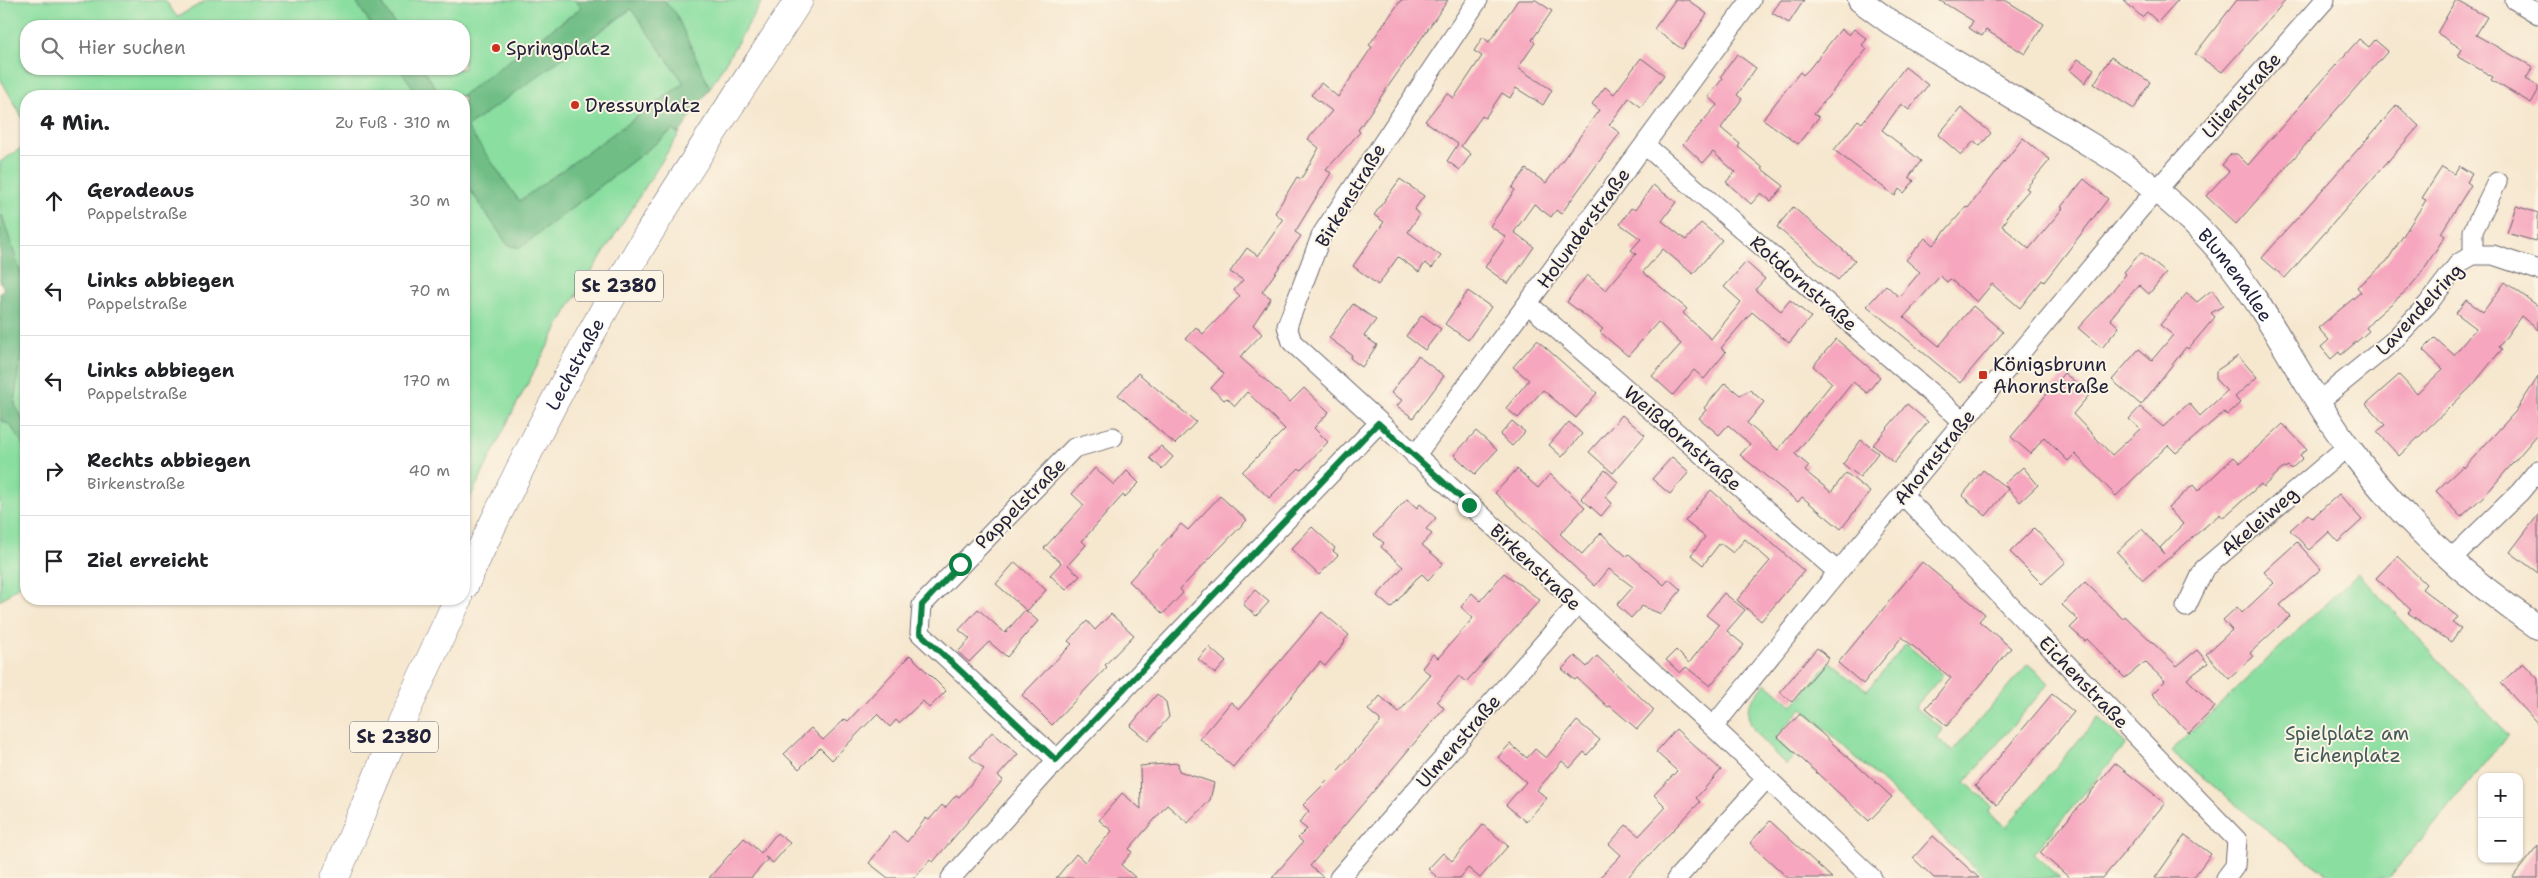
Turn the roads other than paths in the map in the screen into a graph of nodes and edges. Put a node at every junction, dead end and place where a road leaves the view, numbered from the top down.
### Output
1 (799, 0) edge
2 (1478, 0) edge
3 (1751, 0) edge
4 (1860, 0) edge
5 (2325, 0) edge
6 (2515, 0) edge
7 (2538, 14) edge
8 (1645, 145) junction
9 (2497, 182) dead end
10 (2157, 189) junction
11 (2473, 255) junction
12 (2538, 270) edge
13 (1528, 304) junction
14 (2318, 402) junction
15 (1963, 421) junction
16 (1378, 423) junction
17 (1113, 437) dead end
18 (2348, 446) junction
19 (1415, 456) junction
20 (2538, 470) edge
21 (1903, 495) junction
22 (2451, 559) junction
23 (1838, 572) junction
24 (470, 573) edge
25 (455, 605) edge
26 (1577, 605) junction
27 (2186, 607) dead end
28 (2538, 627) edge
29 (1713, 727) junction
30 (1056, 760) junction
31 (1766, 779) junction
32 (335, 878) edge
33 (950, 878) edge
34 (1339, 878) edge
35 (1677, 878) edge
36 (1872, 878) edge
37 (2226, 878) edge

1 - 24 main road, Lechstraße / St 2380
2 - 16 street, Birkenstraße
3 - 8 street, Holunderstraße
4 - 10 street, Blumenallee
5 - 10 street, Lilienstraße
6 - 7 street
8 - 13 street, Holunderstraße
8 - 15 street, Rotdornstraße
9 - 11 street, Lavendelring
10 - 14 street, Blumenallee
10 - 15 street, Ahornstraße
11 - 12 street, Lavendelring
11 - 14 street, Lavendelring
13 - 19 street, Holunderstraße
13 - 23 street, Weißdornstraße
14 - 18 street, Blumenallee
15 - 21 street, Ahornstraße
16 - 19 street, Birkenstraße
16 - 30 street
17 - 30 street, Pappelstraße
18 - 22 street, Blumenallee
18 - 27 street, Akeleiweg
19 - 26 street, Birkenstraße
20 - 22 street
21 - 23 street, Ahornstraße
21 - 37 street, Eichenstraße
22 - 28 street, Blumenallee
23 - 29 street, Ahornstraße
25 - 32 main road, St 2380
26 - 29 street, Birkenstraße
26 - 34 street, Ulmenstraße
29 - 31 street, Birkenstraße
30 - 33 street
31 - 35 street
31 - 36 street, Birkenstraße

